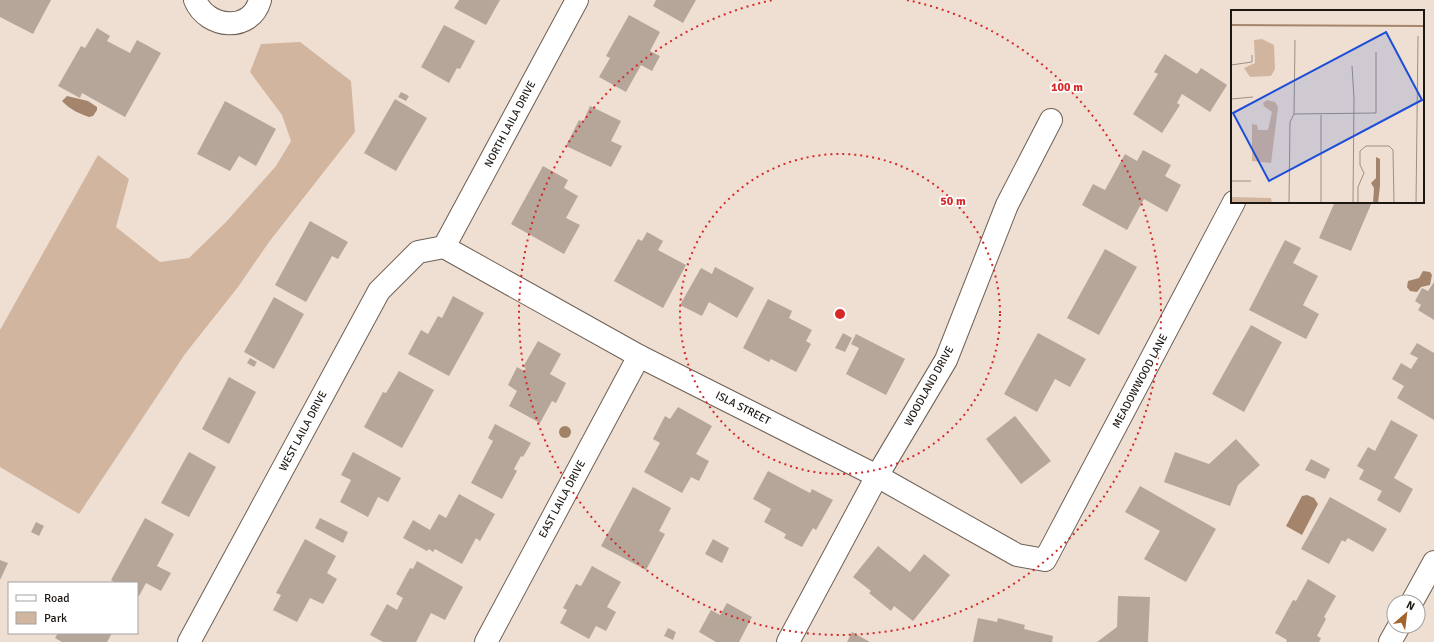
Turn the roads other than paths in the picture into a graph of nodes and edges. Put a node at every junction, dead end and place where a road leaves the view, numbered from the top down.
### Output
1 (195, 0) edge
2 (260, 0) edge
3 (577, 0) edge
4 (1051, 120) dead end
5 (1233, 203) edge
6 (444, 247) junction
7 (639, 356) junction
8 (877, 476) junction
9 (1045, 560) joint
10 (1434, 562) edge
11 (1416, 594) edge
12 (189, 642) edge
13 (486, 642) edge
14 (788, 642) edge

1 - 2 street
3 - 6 street, NORTH LAILA DRIVE
4 - 8 street, WOODLAND DRIVE
5 - 9 street, MEADOWWOOD LANE
6 - 7 street, ISLA STREET
6 - 12 street, WEST LAILA DRIVE
7 - 8 street, ISLA STREET
7 - 13 street, EAST LAILA DRIVE
8 - 9 street, ISLA STREET
8 - 14 street, WOODLAND DRIVE
10 - 11 street

